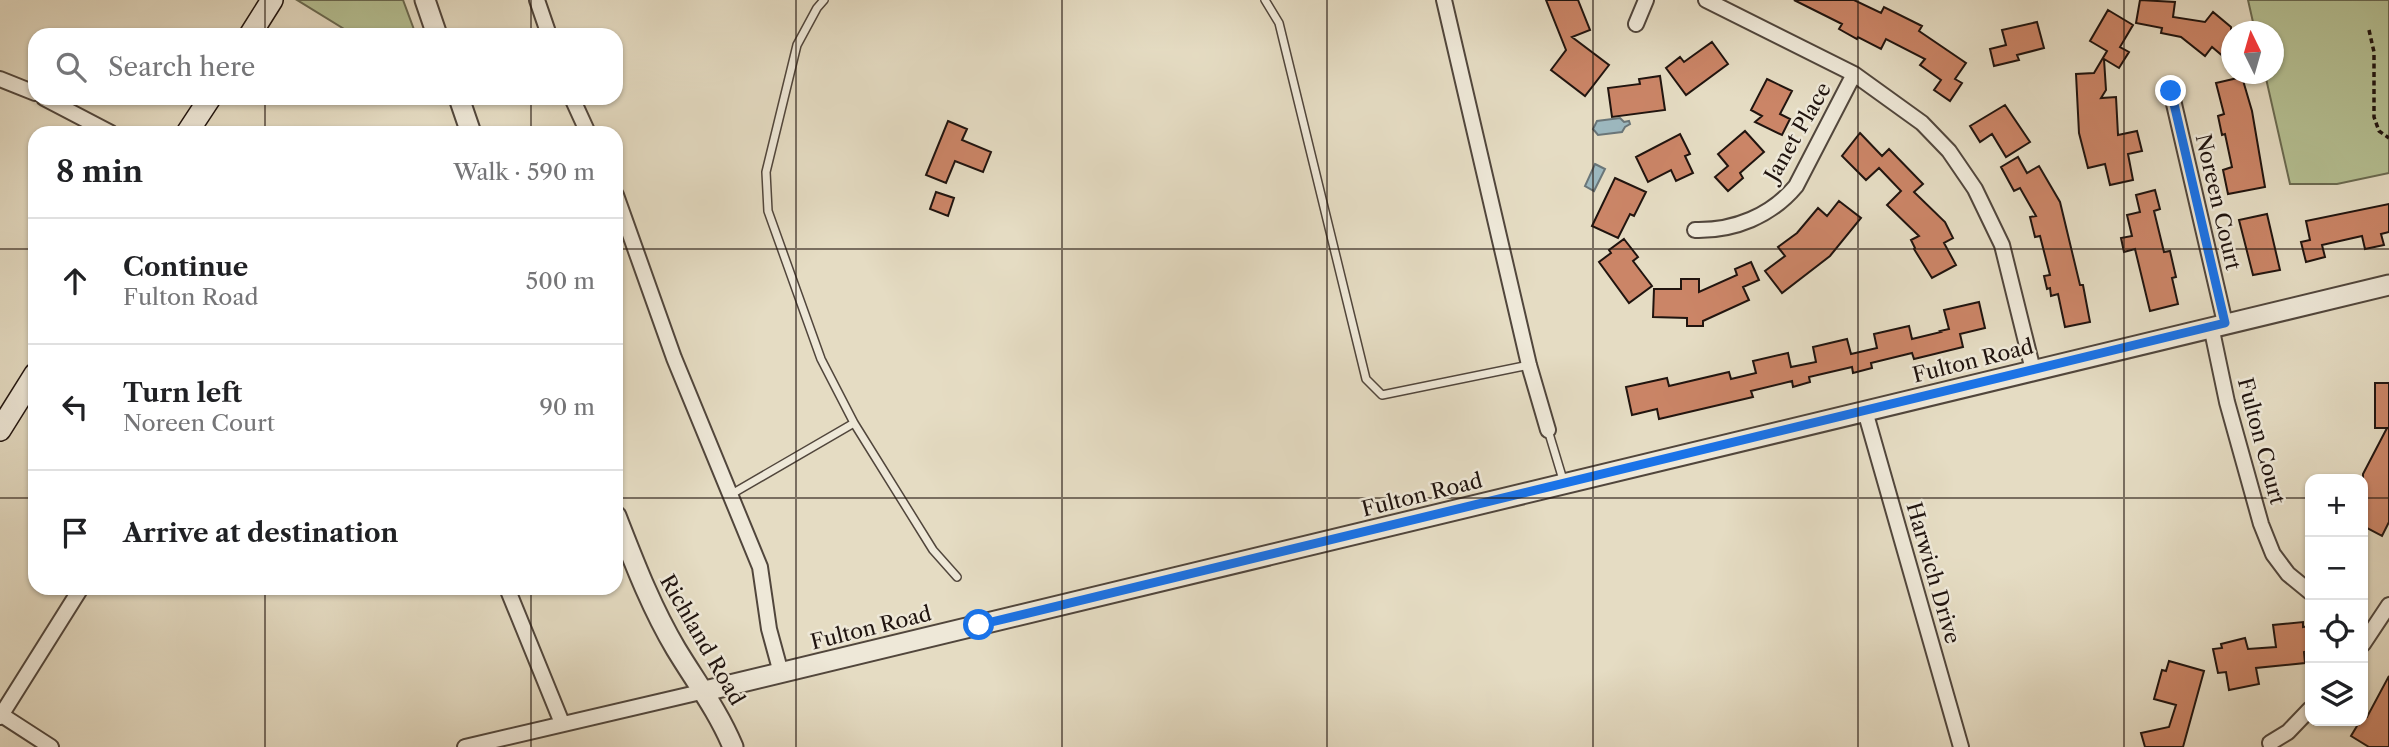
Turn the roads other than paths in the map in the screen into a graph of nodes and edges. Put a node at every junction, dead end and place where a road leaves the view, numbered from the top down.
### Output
1 (272, 0) edge
2 (425, 0) edge
3 (537, 0) edge
4 (824, 0) edge
5 (1265, 0) edge
6 (1444, 0) edge
7 (1646, 0) edge
8 (1706, 0) edge
9 (1636, 24) dead end
10 (254, 28) edge
11 (435, 28) edge
12 (547, 28) edge
13 (1854, 74) junction
14 (0, 79) edge
15 (28, 90) edge
16 (2171, 91) dead end
17 (57, 105) edge
18 (205, 105) edge
19 (461, 105) edge
20 (575, 105) edge
21 (98, 126) edge
22 (192, 126) edge
23 (468, 126) edge
24 (585, 126) edge
25 (623, 215) edge
26 (1695, 230) dead end
27 (2389, 285) edge
28 (2218, 325) junction
29 (1529, 365) junction
30 (2034, 370) junction
31 (28, 385) edge
32 (1865, 411) junction
33 (854, 424) junction
34 (0, 430) edge
35 (1548, 430) joint
36 (1564, 484) junction
37 (730, 495) junction
38 (623, 534) edge
39 (957, 577) dead end
40 (2305, 588) edge
41 (77, 595) edge
42 (510, 595) edge
43 (2389, 605) edge
44 (2368, 633) edge
45 (782, 673) junction
46 (705, 691) junction
47 (2305, 714) edge
48 (0, 715) edge
49 (562, 723) junction
50 (2270, 743) dead end
51 (51, 747) edge
52 (465, 747) edge
53 (733, 747) edge
54 (1961, 747) edge

1 - 10 main road
2 - 11 street
3 - 12 street
4 - 33 lane
5 - 29 lane
6 - 29 street
7 - 9 street
8 - 13 street
13 - 26 street, Janet Place
13 - 30 street
14 - 15 street
16 - 28 street, Noreen Court
17 - 21 street
18 - 22 main road
19 - 23 street
20 - 24 street
25 - 37 street
27 - 28 street, Fulton Road
28 - 30 street, Fulton Road
28 - 40 street, Fulton Court
29 - 35 street
30 - 32 street, Fulton Road
31 - 34 main road
32 - 36 street, Fulton Road
32 - 54 street, Harwich Drive
33 - 37 lane
33 - 39 lane
35 - 36 lane
36 - 45 street, Fulton Road
37 - 45 street
38 - 46 street, Richland Road
41 - 48 street
42 - 49 street
43 - 44 street
45 - 46 street, Fulton Road
46 - 49 street, Fulton Road
46 - 53 street, Richland Road
47 - 50 street
48 - 51 street
49 - 52 street, Fulton Road

